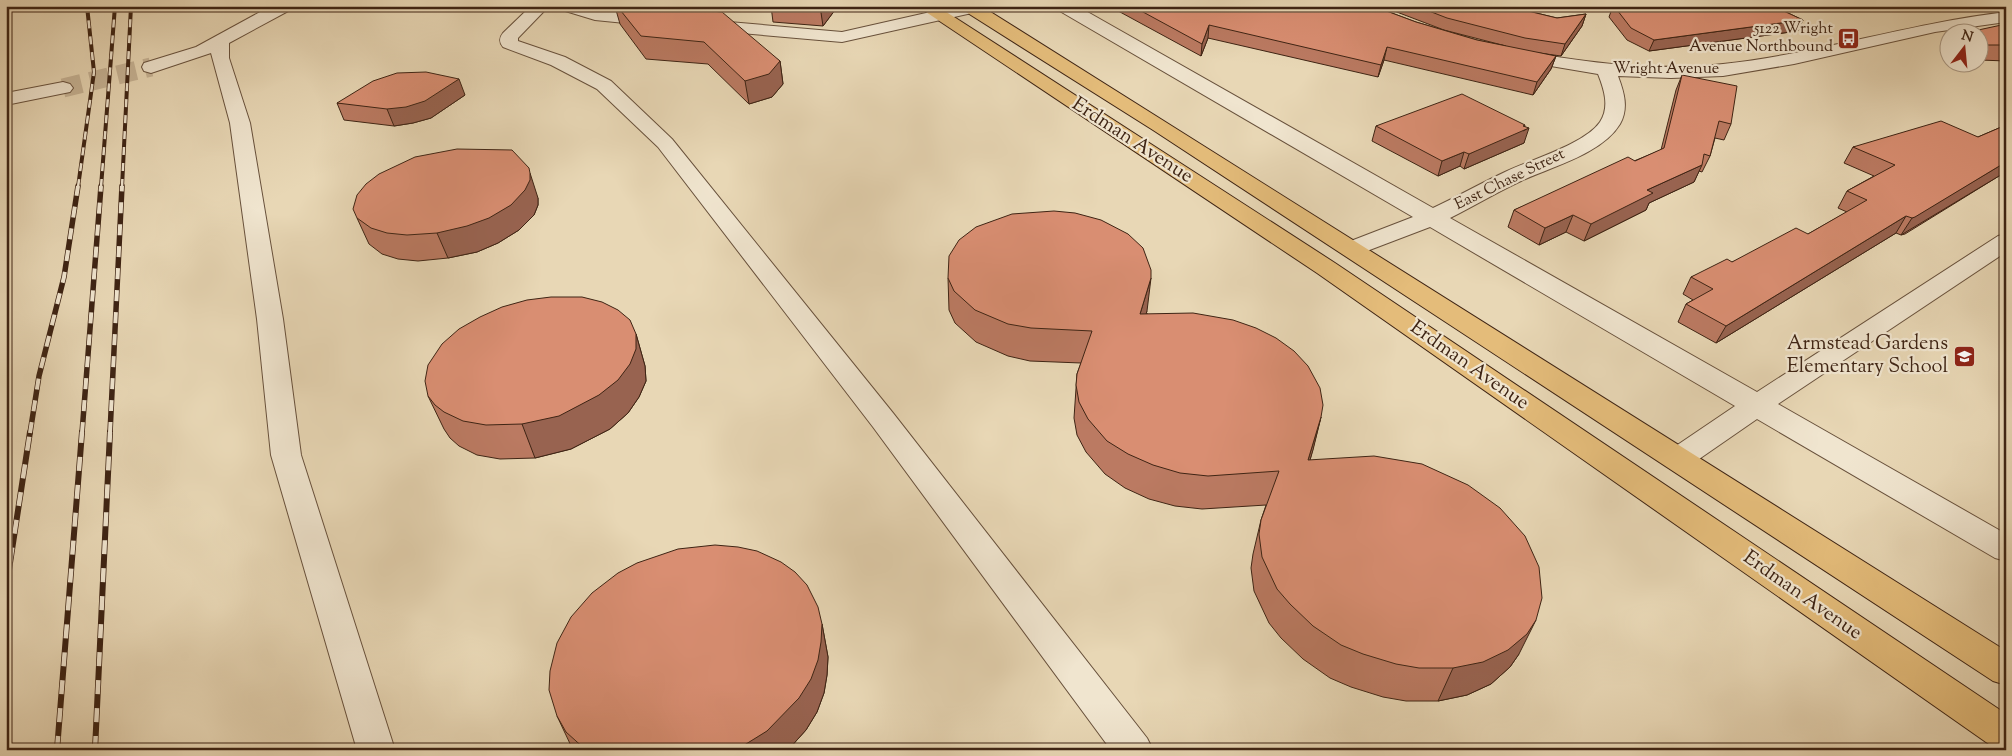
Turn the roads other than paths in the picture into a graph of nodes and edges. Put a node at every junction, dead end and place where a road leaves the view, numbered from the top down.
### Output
1 (284, 6) edge
2 (541, 6) edge
3 (568, 6) edge
4 (1064, 6) edge
5 (970, 7) edge
6 (933, 11) edge
7 (2006, 17) edge
8 (670, 22) edge
9 (689, 24) edge
10 (220, 41) junction
11 (1496, 52) edge
12 (151, 68) tunnel mouth
13 (1606, 69) junction
14 (64, 88) tunnel mouth
15 (6, 99) edge
16 (1432, 218) junction
17 (2006, 241) edge
18 (1351, 249) junction
19 (1757, 405) junction
20 (1678, 460) junction
21 (2006, 549) edge
22 (2006, 670) edge
23 (2006, 736) edge
24 (376, 750) edge
25 (1134, 750) edge

1 - 10 street
2 - 25 street
3 - 8 street
4 - 16 street
5 - 6 street
5 - 18 main road, Erdman Avenue
6 - 9 street
6 - 23 main road, Erdman Avenue
7 - 13 street, Wright Avenue
10 - 12 street
10 - 24 street
11 - 13 street, Wright Avenue
13 - 16 street, East Chase Street
14 - 15 street
16 - 18 street, East Chase Street
16 - 19 street
17 - 19 street
18 - 20 main road, Erdman Avenue
19 - 20 street
19 - 21 street
20 - 22 main road, Erdman Avenue

